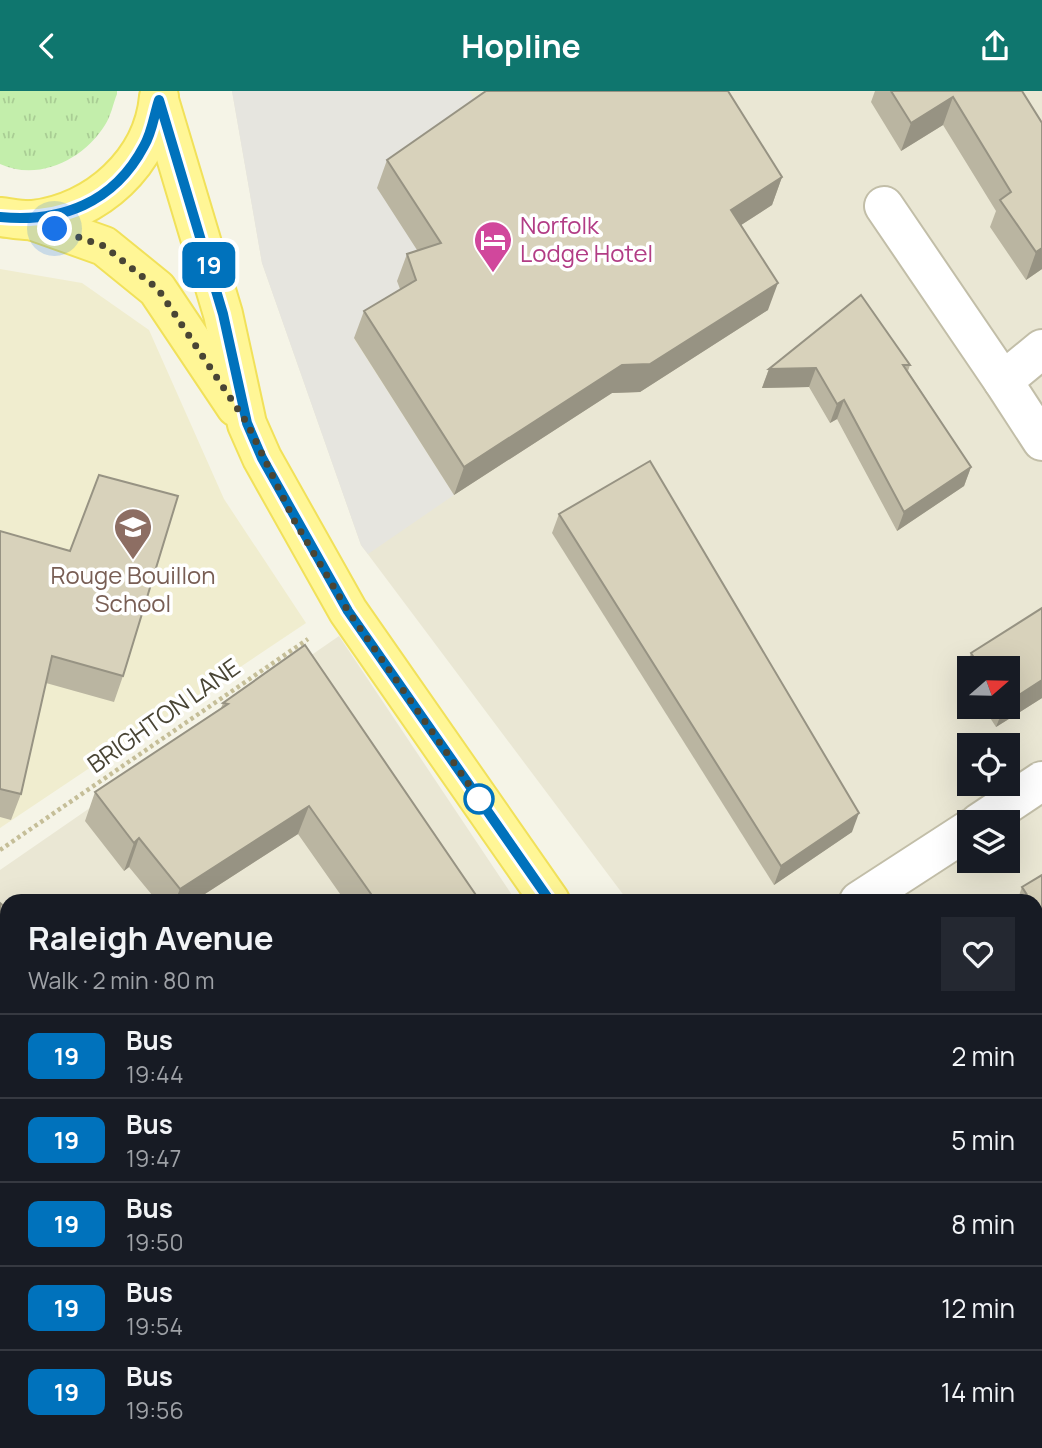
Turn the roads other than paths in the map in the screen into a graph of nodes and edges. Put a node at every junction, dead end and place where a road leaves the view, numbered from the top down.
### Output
1 (159, 96) edge
2 (884, 206) dead end
3 (16, 219) edge
4 (1042, 349) edge
5 (1003, 381) junction
6 (247, 423) junction
7 (1042, 441) edge
8 (1042, 781) edge
9 (998, 810) edge
10 (957, 837) edge
11 (545, 894) edge
12 (870, 894) edge

1 - 3 main road
1 - 6 main road
2 - 5 street
3 - 6 main road
4 - 5 street
5 - 7 street
6 - 11 main road
8 - 9 street
10 - 12 street

